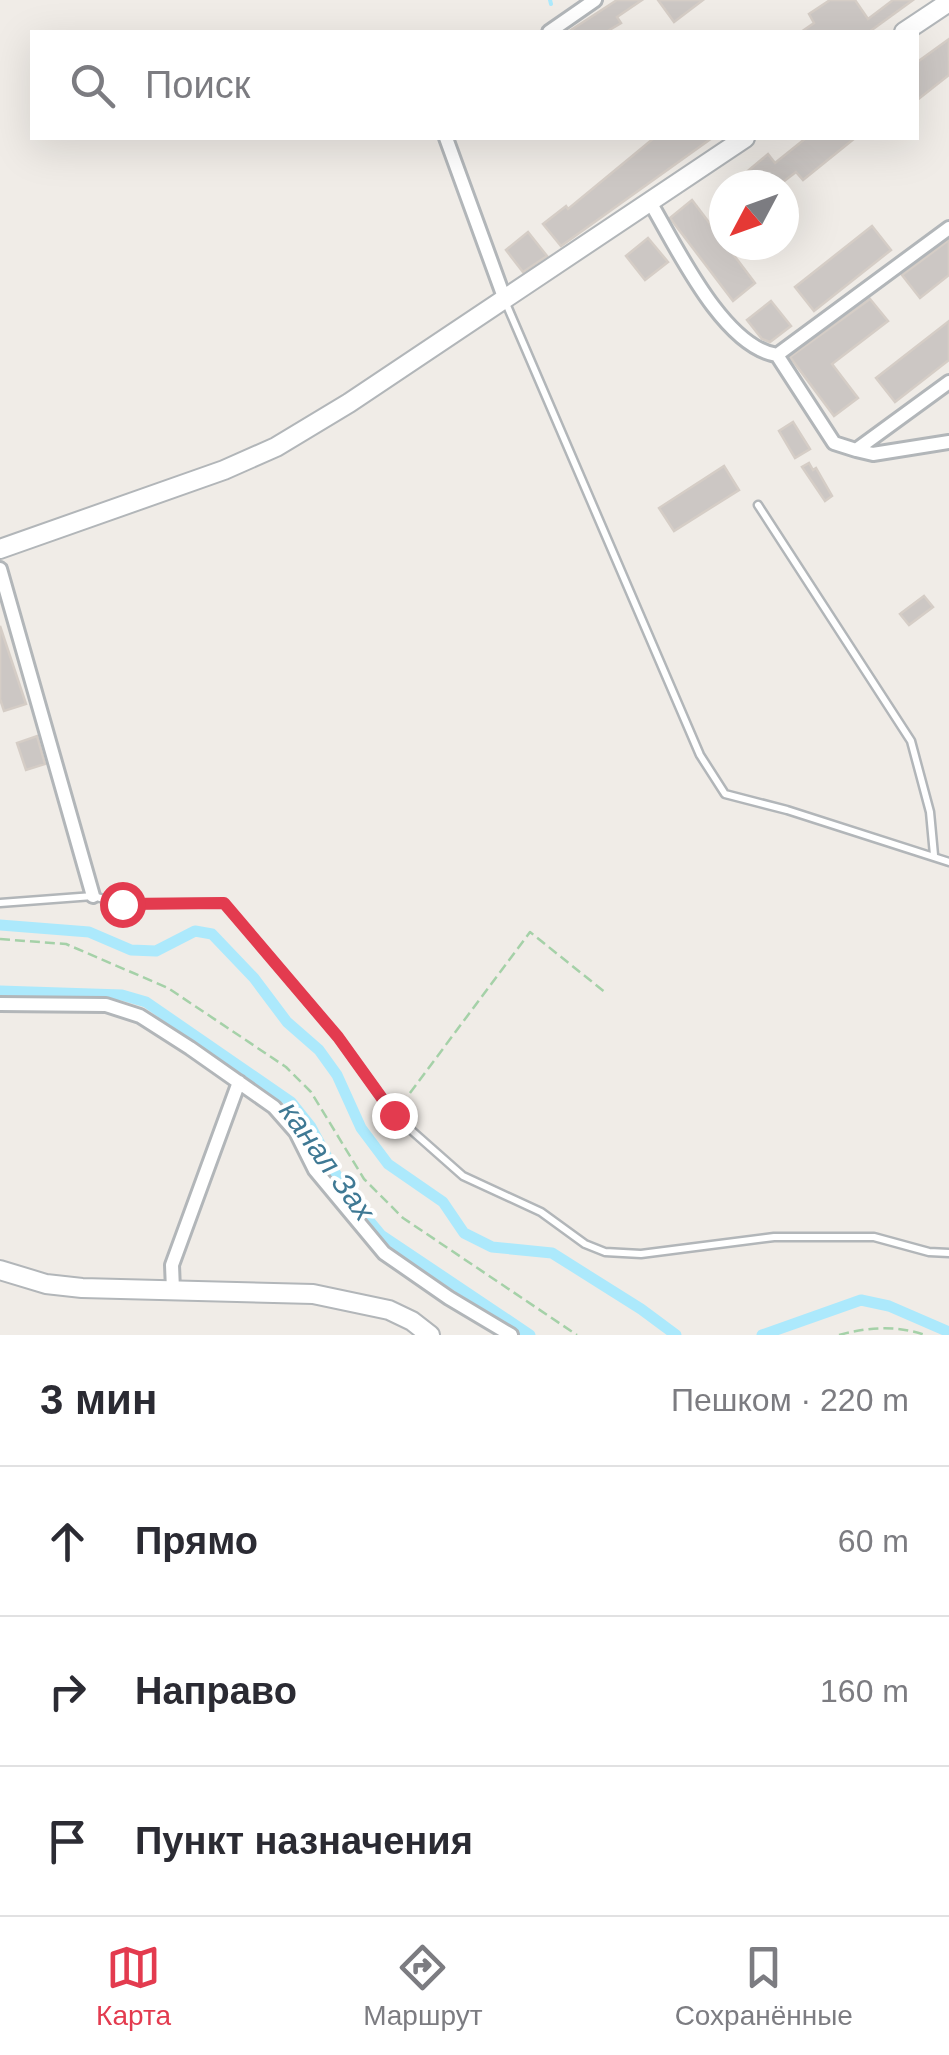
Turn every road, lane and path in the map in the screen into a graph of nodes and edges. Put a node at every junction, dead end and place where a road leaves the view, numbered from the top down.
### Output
1 (596, 0) edge
2 (949, 2) edge
3 (552, 30) edge
4 (907, 30) edge
5 (447, 140) edge
6 (743, 140) edge
7 (650, 202) junction
8 (949, 228) edge
9 (505, 300) junction
10 (777, 355) junction
11 (949, 382) edge
12 (949, 442) edge
13 (856, 450) junction
14 (758, 504) dead end
15 (0, 549) edge
16 (0, 569) edge
17 (934, 856) junction
18 (949, 862) edge
19 (94, 896) junction
20 (0, 903) edge
21 (0, 939) edge
22 (606, 992) dead end
23 (0, 1004) edge
24 (238, 1082) junction
25 (394, 1115) junction
26 (949, 1254) edge
27 (0, 1270) edge
28 (173, 1290) junction
29 (430, 1335) edge
30 (511, 1335) edge
31 (577, 1335) edge
32 (839, 1335) edge
33 (925, 1335) edge

1 - 3 street
2 - 4 main road
5 - 9 street
6 - 7 main road
7 - 9 main road
7 - 10 street
8 - 10 street
9 - 15 main road
9 - 17 lane
10 - 13 street
11 - 13 street
12 - 13 street
14 - 17 lane
16 - 19 street
17 - 18 lane
19 - 20 lane
19 - 25 lane
21 - 31 path
22 - 25 path
23 - 24 street
24 - 28 street
24 - 30 street
25 - 26 lane
27 - 28 main road
28 - 29 main road
32 - 33 path

